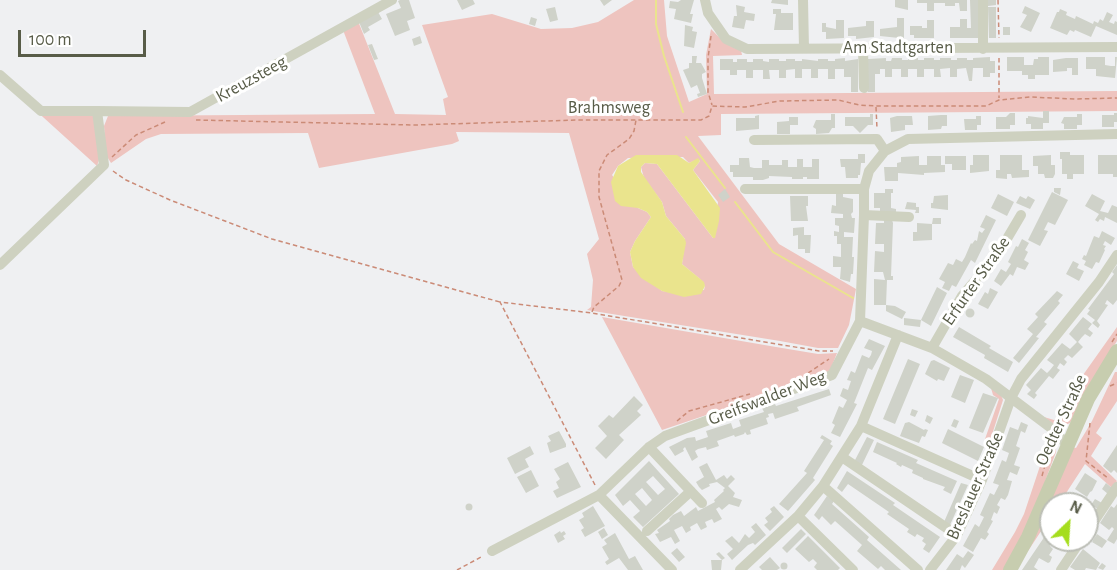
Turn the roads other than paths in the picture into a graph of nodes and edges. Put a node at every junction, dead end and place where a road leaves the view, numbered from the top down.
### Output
1 (392, 0) edge
2 (705, 0) edge
3 (803, 0) edge
4 (983, 0) edge
5 (1117, 47) edge
6 (804, 48) junction
7 (863, 48) junction
8 (983, 49) junction
9 (0, 75) edge
10 (864, 88) dead end
11 (97, 111) junction
12 (1117, 134) edge
13 (754, 140) dead end
14 (885, 151) junction
15 (745, 189) dead end
16 (864, 189) junction
17 (864, 215) junction
18 (1021, 215) dead end
19 (909, 216) dead end
20 (1117, 255) edge
21 (0, 265) edge
22 (860, 321) junction
23 (898, 335) junction
24 (932, 348) junction
25 (1116, 354) edge
26 (1011, 398) junction
27 (861, 426) junction
28 (1067, 445) junction
29 (649, 447) junction
30 (842, 457) junction
31 (982, 480) junction
32 (1113, 483) edge
33 (823, 486) junction
34 (691, 491) junction
35 (598, 495) junction
36 (702, 503) dead end
37 (1099, 509) edge
38 (798, 516) junction
39 (647, 531) dead end
40 (957, 535) junction
41 (492, 551) road end
42 (1073, 552) edge
43 (672, 570) edge
44 (740, 570) edge
45 (853, 570) edge
46 (918, 570) edge
47 (930, 570) edge
48 (1010, 570) edge
49 (1061, 570) edge

1 - 11 street, Kreuzsteeg
2 - 6 street, Am Stadtgarten
3 - 6 street
4 - 8 street
5 - 8 street, Am Stadtgarten
6 - 7 street, Am Stadtgarten
7 - 8 street, Am Stadtgarten
7 - 10 street
9 - 11 street, Kreuzsteeg
11 - 21 street
12 - 14 street
13 - 14 street
14 - 16 street
15 - 16 street
16 - 17 street
17 - 19 street
17 - 22 street
18 - 24 street, Erfurter Straße
20 - 26 street, Breslauer Straße
22 - 23 street
22 - 29 street, Greifswalder Weg
23 - 24 street
23 - 27 street
24 - 26 street
25 - 28 main road, Oedter Straße
26 - 28 street
26 - 31 street, Breslauer Straße
27 - 30 street
27 - 31 street
28 - 48 main road, Oedter Straße
29 - 34 street
29 - 35 street, Greifswalder Weg
30 - 33 street
30 - 40 street
31 - 40 street, Breslauer Straße
32 - 37 street
33 - 38 street
33 - 46 street
34 - 36 street
34 - 39 street
35 - 41 street, Greifswalder Weg
35 - 43 street
38 - 44 street
38 - 45 street
40 - 47 street, Breslauer Straße
42 - 49 street

